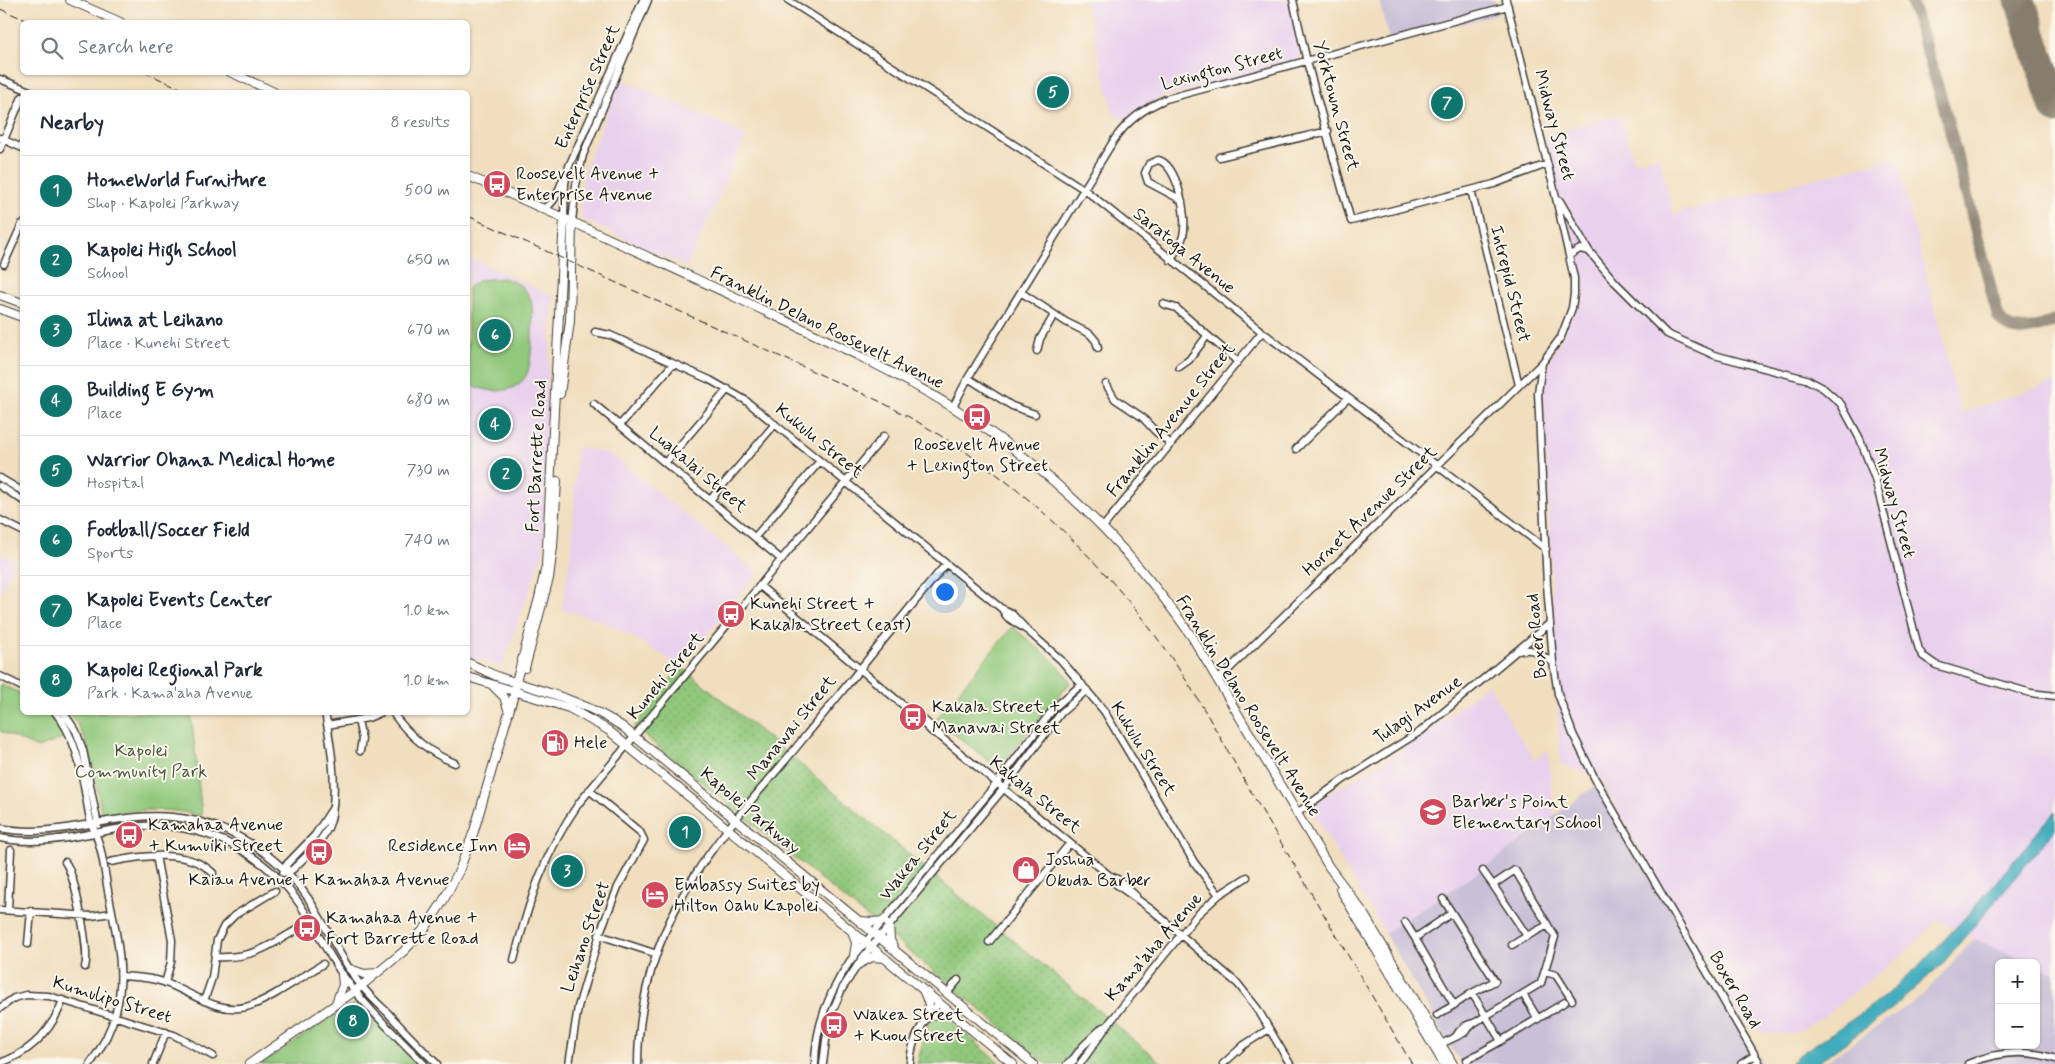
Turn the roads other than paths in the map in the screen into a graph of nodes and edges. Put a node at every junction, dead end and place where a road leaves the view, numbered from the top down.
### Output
1 (70, 0) edge
2 (643, 0) edge
3 (648, 0) edge
4 (788, 0) edge
5 (1293, 0) edge
6 (1507, 3) edge
7 (115, 20) edge
8 (1307, 62) junction
9 (237, 75) edge
10 (0, 79) edge
11 (23, 90) edge
12 (270, 90) edge
13 (20, 101) edge
14 (1328, 131) junction
15 (2, 139) edge
16 (20, 147) edge
17 (0, 149) edge
18 (1219, 157) dead end
19 (571, 162) junction
20 (1547, 164) junction
21 (1551, 176) junction
22 (470, 177) edge
23 (1085, 190) junction
24 (1471, 190) junction
25 (1182, 201) junction
26 (541, 208) junction
27 (568, 220) junction
28 (20, 228) edge
29 (585, 228) junction
30 (572, 240) junction
31 (1589, 251) junction
32 (1570, 255) junction
33 (1170, 260) junction
34 (4, 264) dead end
35 (1022, 293) junction
36 (0, 295) edge
37 (20, 302) edge
38 (1162, 304) dead end
39 (0, 309) edge
40 (1054, 315) junction
41 (20, 316) edge
42 (595, 332) dead end
43 (1262, 332) junction
44 (1207, 336) junction
45 (1098, 348) dead end
46 (1037, 351) dead end
47 (1237, 361) junction
48 (1542, 363) junction
49 (673, 364) junction
50 (1179, 367) dead end
51 (968, 378) junction
52 (1106, 384) dead end
53 (1519, 385) junction
54 (728, 389) junction
55 (1348, 398) junction
56 (594, 404) dead end
57 (953, 408) junction
58 (1035, 414) dead end
59 (775, 424) junction
60 (620, 425) junction
61 (884, 436) dead end
62 (1171, 444) junction
63 (1296, 449) dead end
64 (820, 461) junction
65 (665, 463) junction
66 (1436, 466) junction
67 (0, 478) edge
68 (846, 482) junction
69 (0, 486) edge
70 (20, 490) edge
71 (20, 499) edge
72 (710, 500) junction
73 (0, 520) edge
74 (1103, 527) junction
75 (20, 530) edge
76 (755, 537) junction
77 (1546, 549) junction
78 (782, 560) junction
79 (946, 564) junction
80 (760, 586) junction
81 (1550, 623) junction
82 (1517, 651) junction
83 (524, 652) junction
84 (1553, 662) junction
85 (470, 664) edge
86 (859, 669) junction
87 (0, 676) edge
88 (496, 676) junction
89 (470, 678) edge
90 (1218, 680) junction
91 (518, 682) junction
92 (489, 684) junction
93 (1082, 684) junction
94 (20, 686) edge
95 (1087, 690) junction
96 (515, 691) junction
97 (2055, 696) edge
98 (509, 712) junction
99 (57, 715) edge
100 (65, 715) edge
101 (326, 715) edge
102 (373, 715) edge
103 (394, 715) edge
104 (358, 720) junction
105 (327, 725) junction
106 (636, 736) junction
107 (627, 746) junction
108 (360, 751) dead end
109 (455, 763) dead end
110 (997, 783) junction
111 (1004, 788) junction
112 (589, 790) junction
113 (1297, 813) junction
114 (737, 820) junction
115 (98, 823) junction
116 (90, 824) junction
117 (0, 828) edge
118 (728, 829) junction
119 (96, 834) junction
120 (0, 838) edge
121 (1070, 843) junction
122 (11, 850) dead end
123 (156, 856) junction
124 (65, 862) dead end
125 (110, 862) dead end
126 (1329, 867) junction
127 (285, 871) junction
128 (1483, 871) dead end
129 (213, 873) dead end
130 (1247, 877) dead end
131 (278, 878) junction
132 (1493, 885) junction
133 (275, 891) dead end
134 (1219, 895) junction
135 (1443, 899) dead end
136 (8, 909) junction
137 (0, 910) edge
138 (31, 911) junction
139 (112, 913) junction
140 (1452, 913) junction
141 (80, 915) junction
142 (859, 920) junction
143 (887, 922) junction
144 (1405, 922) dead end
145 (1548, 924) junction
146 (303, 926) dead end
147 (852, 931) junction
148 (1181, 934) junction
149 (599, 935) junction
150 (876, 935) junction
151 (1527, 936) junction
152 (1414, 938) junction
153 (989, 942) dead end
154 (28, 944) dead end
155 (868, 944) junction
156 (1512, 945) dead end
157 (895, 950) junction
158 (657, 954) junction
159 (854, 956) junction
160 (215, 957) junction
161 (885, 958) junction
162 (514, 960) dead end
163 (323, 964) dead end
164 (858, 964) junction
165 (85, 967) dead end
166 (350, 969) junction
167 (1545, 972) junction
168 (377, 973) junction
169 (342, 974) junction
170 (121, 976) junction
171 (958, 980) dead end
172 (166, 983) junction
173 (358, 988) junction
174 (923, 990) junction
175 (947, 993) junction
176 (1472, 993) junction
177 (1523, 994) junction
178 (63, 1000) junction
179 (1572, 1000) dead end
180 (204, 1001) junction
181 (1565, 1002) dead end
182 (939, 1003) junction
183 (336, 1004) junction
184 (1454, 1004) junction
185 (0, 1008) edge
186 (952, 1014) junction
187 (1437, 1015) dead end
188 (115, 1016) junction
189 (1486, 1016) junction
190 (927, 1017) junction
191 (1538, 1019) junction
192 (1269, 1029) junction
193 (166, 1032) junction
194 (1501, 1041) junction
195 (1441, 1044) junction
196 (1754, 1055) junction
197 (213, 1056) dead end
198 (2055, 1059) edge
199 (1467, 1060) dead end
200 (0, 1063) edge
201 (1073, 1063) edge
202 (1757, 1063) edge
203 (90, 1064) edge
204 (153, 1064) edge
205 (249, 1064) edge
206 (424, 1064) edge
207 (437, 1064) edge
208 (569, 1064) edge
209 (638, 1064) edge
210 (814, 1064) edge
211 (823, 1064) edge
212 (910, 1064) edge
213 (1013, 1064) edge
214 (1033, 1064) edge
215 (1223, 1064) edge
216 (1290, 1064) edge
217 (1444, 1064) edge
218 (1453, 1064) edge
219 (1741, 1064) edge
220 (1968, 1064) edge

1 - 7 main road
2 - 19 street, Enterprise Street
3 - 27 street, Enterprise Street
4 - 23 street, Saratoga Avenue
5 - 8 street, Yorktown Street
6 - 8 street, Lexington Street
6 - 20 street, Midway Street
8 - 14 street, Yorktown Street
8 - 23 street, Lexington Street
9 - 12 main road
10 - 11 street
13 - 15 street
14 - 18 street
14 - 24 street, Yorktown Street
15 - 16 street
15 - 17 street
19 - 26 street
19 - 27 street, Enterprise Street
20 - 21 street, Midway Street
20 - 24 street
21 - 31 street, Midway Street
21 - 32 street
22 - 26 main road, Franklin Delano Roosevelt Avenue
23 - 33 street, Saratoga Avenue
23 - 35 street, Lexington Street
24 - 53 street, Intrepid Street
25 - 25 street
25 - 33 street
26 - 27 main road, Franklin Delano Roosevelt Avenue
27 - 29 main road, Franklin Delano Roosevelt Avenue
27 - 30 main road, Fort Barrette Road
27 - 83 main road, Fort Barrette Road
28 - 34 street
29 - 30 main road
29 - 57 main road, Franklin Delano Roosevelt Avenue
30 - 91 main road, Fort Barrette Road
31 - 32 street
31 - 97 street, Midway Street
32 - 48 street
33 - 43 street, Saratoga Avenue
35 - 40 street
35 - 51 street, Lexington Street
36 - 37 main road
38 - 44 street
39 - 41 main road
40 - 45 street
40 - 46 street
42 - 49 street, Kukulu Street
43 - 47 street, Franklin Avenue Street
43 - 55 street, Saratoga Avenue
44 - 47 street
44 - 50 street
47 - 62 street, Franklin Avenue Street
48 - 53 street, Hornet Avenue Street
48 - 77 street, Boxer Road
49 - 54 street, Kukulu Street
49 - 60 street
51 - 57 street, Lexington Street
51 - 58 street
52 - 62 street
53 - 66 street, Hornet Avenue Street
54 - 59 street, Kukulu Street
54 - 65 street
55 - 63 street
55 - 66 street, Saratoga Avenue
56 - 60 street, Luakalai Street
57 - 74 main road, Franklin Delano Roosevelt Avenue
59 - 64 street, Kukulu Street
59 - 72 street
60 - 65 street, Luakalai Street
61 - 68 street, Kunehi Street
62 - 74 street, Franklin Avenue Street
64 - 68 street, Kukulu Street
64 - 76 street
65 - 72 street, Luakalai Street
66 - 77 street, Saratoga Avenue
66 - 90 street, Hornet Avenue Street
67 - 70 street
68 - 78 street, Kunehi Street
68 - 79 street, Kukulu Street
69 - 71 street
72 - 76 street, Luakalai Street
73 - 75 street
74 - 90 main road, Franklin Delano Roosevelt Avenue
76 - 78 street, Luakalai Street
77 - 81 street, Boxer Road
78 - 80 street, Kunehi Street
79 - 86 street, Manawai Street
79 - 93 street, Kukulu Street
80 - 86 street, Kakala Street
80 - 106 street, Kunehi Street
81 - 82 street, Tulagi Avenue
81 - 84 street, Boxer Road
82 - 84 street
82 - 113 street, Tulagi Avenue
83 - 88 main road
83 - 91 main road, Fort Barrette Road
84 - 196 street, Boxer Road
85 - 88 main road, Kapolei Parkway
86 - 110 street, Kakala Street
86 - 114 street, Manawai Street
87 - 94 street
88 - 91 main road, Kapolei Parkway
89 - 92 main road, Kapolei Parkway
90 - 113 main road, Franklin Delano Roosevelt Avenue
91 - 96 main road, Fort Barrette Road
91 - 106 main road, Kapolei Parkway
92 - 96 main road, Kapolei Parkway
92 - 98 main road
93 - 95 street, Kukulu Street
93 - 110 street, Wakea Street
95 - 111 street, Wakea Street
95 - 134 street, Kukulu Street
96 - 98 main road, Fort Barrette Road
96 - 107 main road, Kapolei Parkway
98 - 168 main road, Fort Barrette Road
99 - 116 street
100 - 115 street
101 - 105 street
102 - 104 street
103 - 109 street
104 - 105 street
104 - 108 street
105 - 127 street
106 - 107 street, Kunehi Street
106 - 114 main road, Kapolei Parkway
107 - 112 street, Kunehi Street
107 - 118 main road, Kapolei Parkway
110 - 111 street, Kakala Street
110 - 143 street, Wakea Street
111 - 121 street, Kakala Street
111 - 143 street, Wakea Street
112 - 149 street, Leihano Street
112 - 162 street, Kunehi Street
113 - 126 main road, Franklin Delano Roosevelt Avenue
114 - 118 street, Manawai Street
114 - 142 main road, Kapolei Parkway
115 - 116 street
115 - 119 street
115 - 127 street
116 - 117 street
116 - 119 street
118 - 147 main road, Kapolei Parkway
118 - 158 street, Manawai Street
119 - 120 street
119 - 131 street
119 - 139 street
121 - 148 street, Kakala Street
121 - 153 street
122 - 136 street
123 - 125 street
123 - 129 street
123 - 172 street
124 - 141 street
126 - 195 main road, Franklin Delano Roosevelt Avenue
126 - 217 main road, Franklin Delano Roosevelt Avenue
127 - 131 street
127 - 166 street
128 - 132 street
130 - 134 street, Kama'aha Avenue
131 - 169 street
132 - 145 street
132 - 151 street
133 - 160 street
134 - 148 street, Kama'aha Avenue
135 - 140 street
136 - 137 street
136 - 138 street
138 - 141 street
138 - 154 street
139 - 141 street
139 - 170 street
140 - 152 street
140 - 176 street
141 - 165 street
142 - 143 main road
142 - 150 main road, Kapolei Parkway
143 - 150 street, Wakea Street
143 - 157 main road
144 - 152 street
145 - 151 street
145 - 167 street
146 - 160 street
147 - 155 main road, Kapolei Parkway
147 - 159 main road
148 - 192 street, Kakala Street
148 - 201 street, Kama'aha Avenue
149 - 158 street
149 - 208 street, Leihano Street
150 - 155 street, Wakea Street
150 - 157 main road, Kapolei Parkway
151 - 156 street
152 - 184 street
155 - 159 street, Wakea Street
155 - 161 main road, Kapolei Parkway
155 - 164 street, Wakea Street
157 - 175 main road, Kapolei Parkway
158 - 209 street, Manawai Street
159 - 210 street, Wakea Street
160 - 180 street
161 - 164 main road
161 - 174 main road, Kapolei Parkway
163 - 180 street
164 - 211 street, Wakea Street
166 - 168 main road
166 - 173 street
167 - 177 street
167 - 179 street
168 - 173 main road, Fort Barrette Road
169 - 173 street
169 - 183 main road
170 - 172 street
170 - 188 street
171 - 175 street
172 - 180 street
173 - 183 main road, Fort Barrette Road
173 - 206 street
173 - 207 street
174 - 182 main road, Kapolei Parkway
174 - 190 main road
175 - 182 main road
175 - 214 main road, Kapolei Parkway
176 - 184 street
176 - 189 street
177 - 189 street
177 - 191 street
178 - 185 street, Kumulipo Street
178 - 188 street, Kumulipo Street
178 - 200 street
181 - 191 street
182 - 186 main road, Kapolei Parkway
182 - 190 street
183 - 205 main road, Fort Barrette Road
184 - 187 street
186 - 190 main road
186 - 213 main road, Kapolei Parkway
188 - 193 street, Kumulipo Street
188 - 203 street
189 - 194 street
189 - 195 street
190 - 212 street
191 - 194 street
192 - 215 street
192 - 216 street, Kakala Street
193 - 197 street, Kumulipo Street
193 - 204 street
194 - 199 street
195 - 218 main road, Franklin Delano Roosevelt Avenue
196 - 202 street, Boxer Road
196 - 219 street, Boxer Road
198 - 220 street

